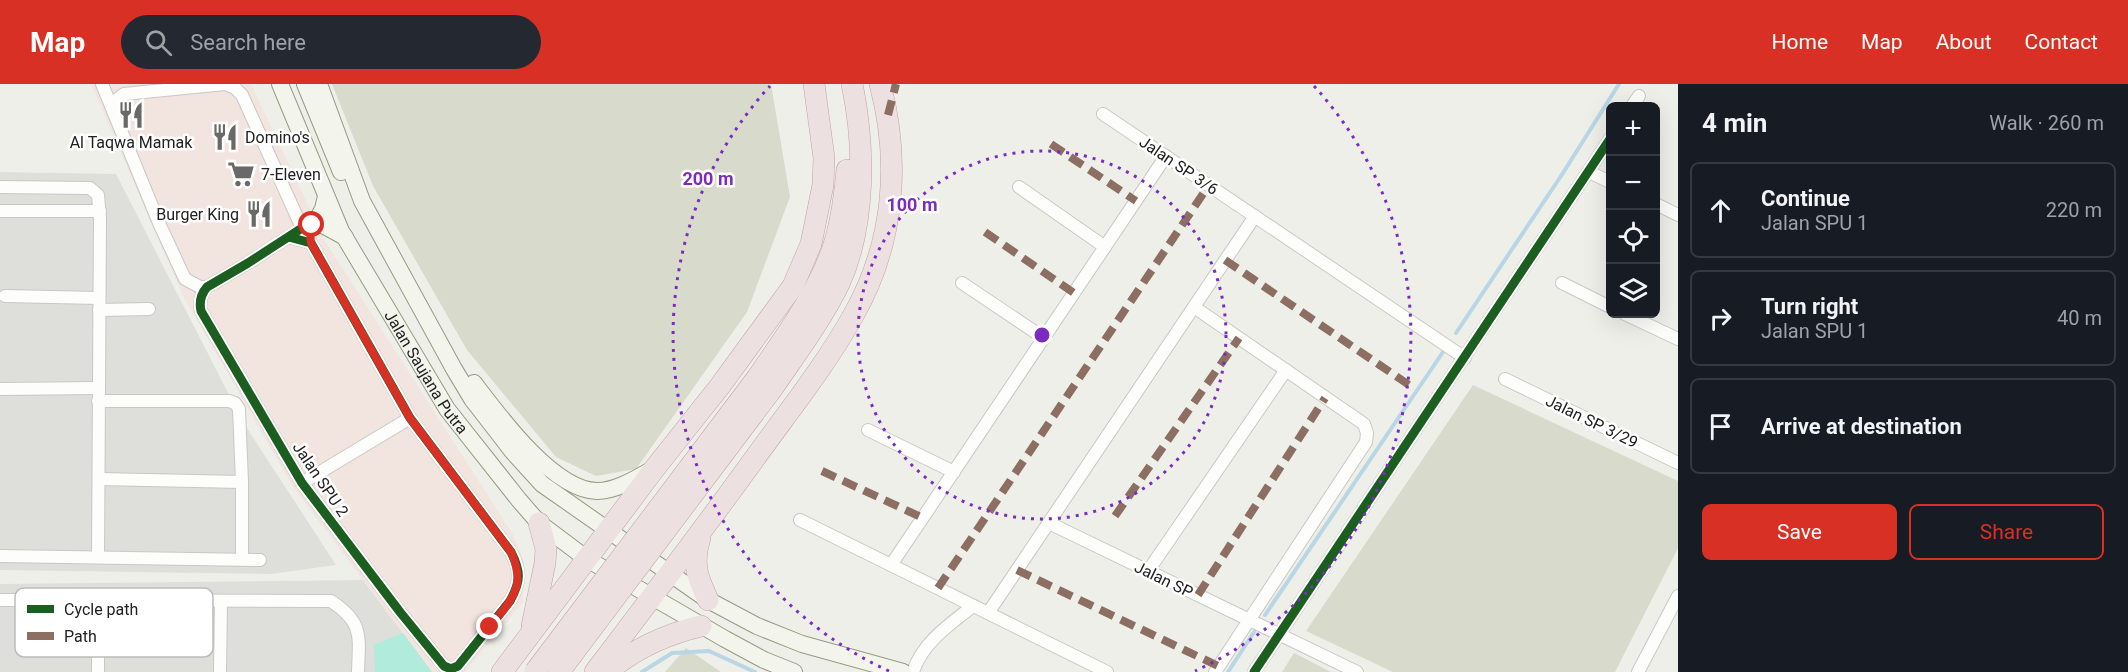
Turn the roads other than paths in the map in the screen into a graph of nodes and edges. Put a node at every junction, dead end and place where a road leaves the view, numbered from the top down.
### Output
1 (102, 84) edge
2 (268, 84) edge
3 (280, 84) edge
4 (305, 84) edge
5 (319, 84) edge
6 (814, 84) edge
7 (838, 84) edge
8 (852, 84) edge
9 (880, 84) edge
10 (113, 111) junction
11 (1102, 114) dead end
12 (1606, 146) edge
13 (1166, 156) junction
14 (1589, 172) junction
15 (1606, 180) edge
16 (0, 187) edge
17 (1019, 187) dead end
18 (323, 190) junction
19 (362, 201) junction
20 (1660, 206) edge
21 (0, 211) edge
22 (100, 211) junction
23 (1678, 215) edge
24 (1255, 216) junction
25 (310, 226) junction
26 (289, 237) junction
27 (345, 237) junction
28 (311, 243) junction
29 (1105, 247) junction
30 (962, 283) dead end
31 (1562, 283) dead end
32 (207, 287) junction
33 (5, 296) dead end
34 (99, 304) junction
35 (1606, 305) edge
36 (1194, 307) junction
37 (149, 309) dead end
38 (1633, 318) edge
39 (1044, 338) junction
40 (1678, 339) edge
41 (1465, 357) junction
42 (454, 369) junction
43 (1286, 370) junction
44 (1505, 379) dead end
45 (764, 383) junction
46 (0, 389) edge
47 (98, 395) junction
48 (410, 418) junction
49 (868, 430) dead end
50 (1678, 463) edge
51 (655, 468) junction
52 (954, 472) junction
53 (99, 479) junction
54 (242, 482) junction
55 (302, 483) junction
56 (800, 520) dead end
57 (539, 523) junction
58 (1048, 523) junction
59 (609, 530) junction
60 (702, 532) junction
61 (0, 556) edge
62 (98, 557) junction
63 (242, 559) junction
64 (587, 559) junction
65 (260, 560) dead end
66 (891, 565) junction
67 (1148, 571) junction
68 (670, 573) junction
69 (1678, 596) edge
70 (652, 597) junction
71 (708, 600) junction
72 (213, 601) edge
73 (221, 601) junction
74 (973, 606) junction
75 (988, 613) junction
76 (1249, 620) junction
77 (701, 626) junction
78 (1279, 634) junction
79 (530, 636) junction
80 (220, 672) edge
81 (358, 672) edge
82 (502, 672) edge
83 (535, 672) edge
84 (560, 672) edge
85 (595, 672) edge
86 (607, 672) edge
87 (794, 672) edge
88 (903, 672) edge
89 (913, 672) edge
90 (1107, 672) edge
91 (1215, 672) edge
92 (1254, 672) edge
93 (1357, 672) edge
94 (1638, 672) edge

1 - 10 street
2 - 18 main road
3 - 18 main road, Jalan Saujana Putra
4 - 19 main road
5 - 19 main road, Jalan Saujana Putra
6 - 51 highway
7 - 45 highway
8 - 45 highway
9 - 60 highway
10 - 25 street
10 - 32 street
11 - 13 street, Jalan SP 3/6
12 - 14 street
13 - 24 street, Jalan SP 3/6
13 - 29 street
14 - 15 street
14 - 41 street
16 - 22 street
17 - 29 street
18 - 25 main road
18 - 27 main road, Jalan Saujana Putra
19 - 42 main road, Jalan Saujana Putra
20 - 23 street
21 - 22 street
22 - 34 street
24 - 36 street
24 - 41 street, Jalan SP 3/6
25 - 26 street
25 - 27 main road
25 - 28 street
26 - 28 street
26 - 32 street
27 - 57 main road, Jalan Saujana Putra
28 - 48 street
29 - 39 street
30 - 39 street
31 - 35 street
32 - 55 street, Jalan SPU 2
33 - 34 street
34 - 37 street
34 - 47 street
36 - 43 street
36 - 58 street
38 - 40 street
39 - 52 street
41 - 78 street
42 - 51 main road
42 - 59 main road, Jalan Saujana Putra
43 - 67 street
43 - 76 street
44 - 50 street, Jalan SP 3/29
45 - 83 highway, bridge
45 - 84 highway, bridge
46 - 47 street
47 - 53 street
47 - 54 street
48 - 55 street
48 - 55 street, Jalan SPU 2
49 - 52 street
51 - 59 highway
52 - 66 street
53 - 54 street
53 - 62 street
54 - 63 street
56 - 66 street
57 - 64 main road, Jalan Saujana Putra
57 - 79 highway
58 - 67 street, Jalan SP
58 - 75 street
59 - 64 highway
59 - 68 main road, Jalan Saujana Putra
60 - 68 highway
60 - 71 highway
61 - 62 street
62 - 63 street
63 - 65 street
64 - 70 main road, Jalan Saujana Putra
64 - 79 highway
66 - 74 street
67 - 76 street, Jalan SP
68 - 70 highway
68 - 71 main road, Jalan Saujana Putra
69 - 94 street
70 - 77 main road, Jalan Saujana Putra
70 - 85 highway
71 - 88 main road, Jalan Saujana Putra
72 - 73 street
73 - 80 street
73 - 81 street
74 - 75 street
74 - 89 street
75 - 90 street
76 - 78 street, Jalan SP
76 - 91 street
77 - 86 highway
77 - 87 main road, Jalan Saujana Putra
78 - 92 street
78 - 93 street, Jalan SP
79 - 82 highway

